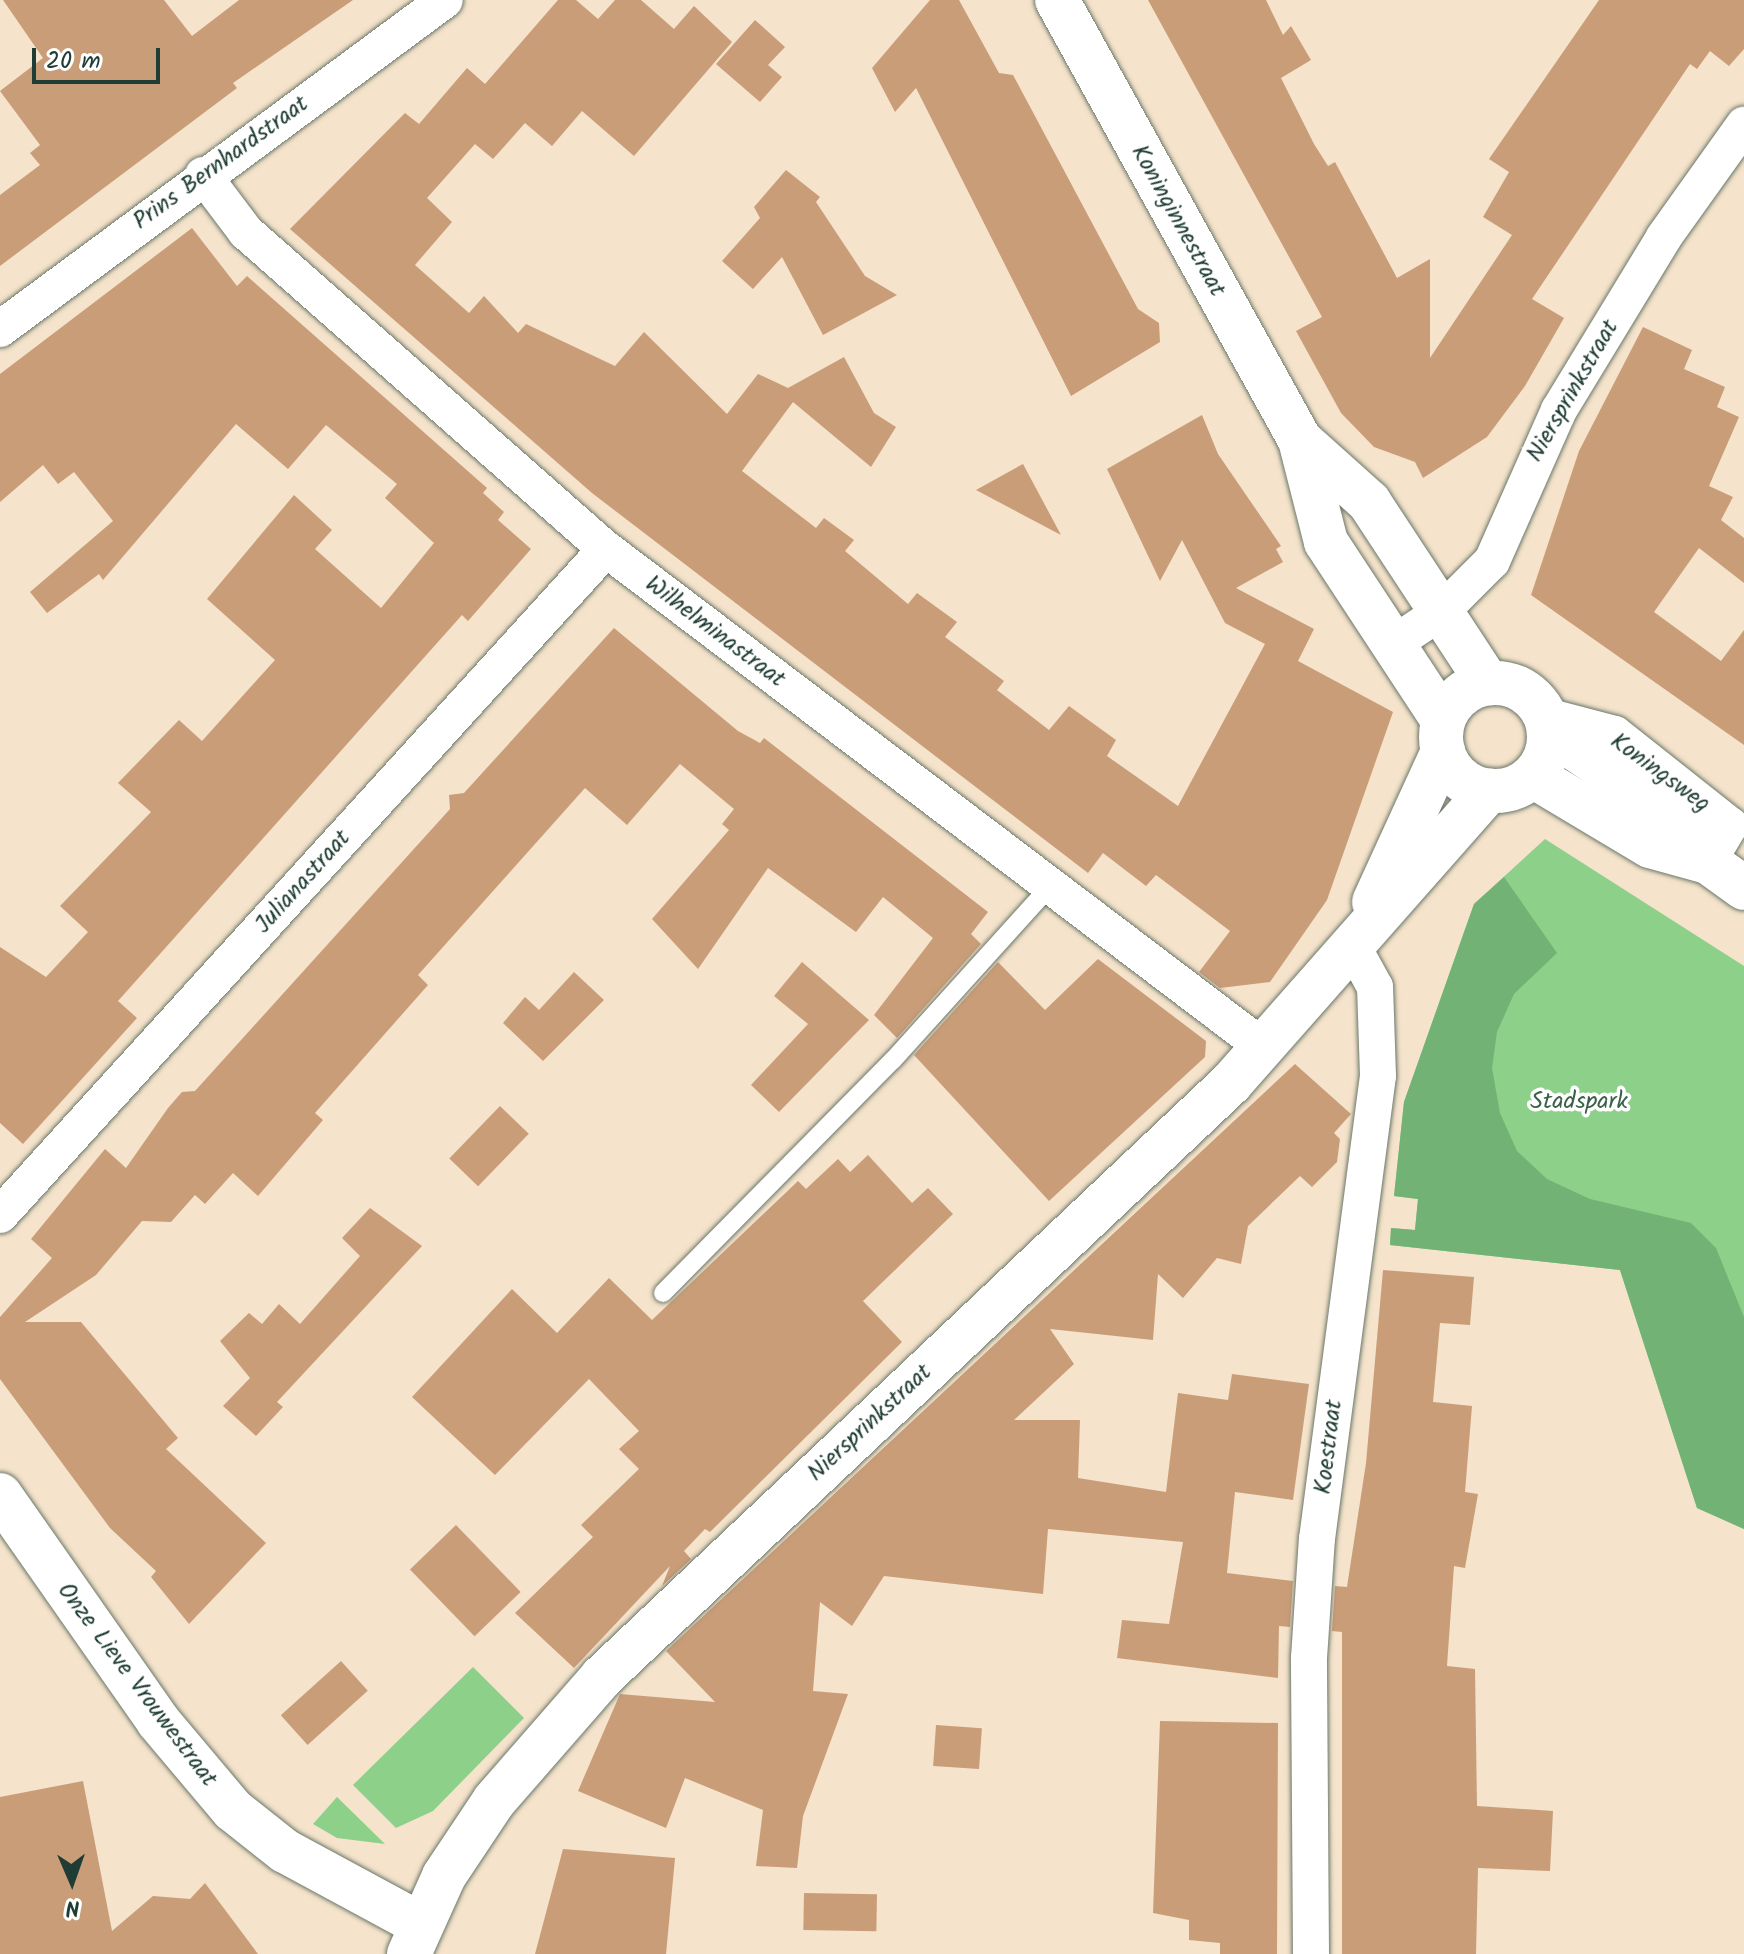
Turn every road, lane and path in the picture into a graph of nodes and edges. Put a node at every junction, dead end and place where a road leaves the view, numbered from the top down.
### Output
1 (445, 0) edge
2 (1057, 0) edge
3 (1744, 125) edge
4 (203, 175) junction
5 (0, 329) edge
6 (1300, 440) junction
7 (606, 549) junction
8 (1441, 612) junction
9 (1393, 644) junction
10 (1488, 683) junction
11 (1548, 724) junction
12 (1443, 736) junction
13 (1533, 776) junction
14 (1489, 790) junction
15 (1708, 862) junction
16 (1050, 886) junction
17 (1744, 888) edge
18 (1353, 947) junction
19 (1263, 1047) junction
20 (0, 1215) edge
21 (663, 1293) dead end
22 (0, 1495) edge
23 (415, 1939) edge
24 (1311, 1954) edge

1 - 4 street, Prins Bernhardstraat
2 - 6 main road, Koninginnestraat
3 - 8 street, Niersprinkstraat
4 - 5 street, Prins Bernhardstraat
4 - 7 street, Wilhelminastraat
6 - 8 main road, Koninginnestraat
6 - 9 main road, Koninginnestraat
7 - 16 street, Wilhelminastraat
7 - 20 street, Julianastraat
8 - 9 street, Niersprinkstraat
8 - 10 main road, Koninginnestraat
9 - 12 main road, Koninginnestraat
10 - 11 main road
10 - 12 main road
11 - 13 main road
11 - 15 main road, Koningsweg
12 - 14 main road
12 - 18 main road, Niersprinkstraat
13 - 14 main road
13 - 15 main road, Koningsweg
14 - 18 main road, Niersprinkstraat
15 - 17 main road, Koningsweg
16 - 19 street, Wilhelminastraat
16 - 21 lane
18 - 19 main road, Niersprinkstraat
18 - 24 street, Koestraat
19 - 23 main road, Niersprinkstraat
22 - 23 main road, Onze Lieve Vrouwestraat

